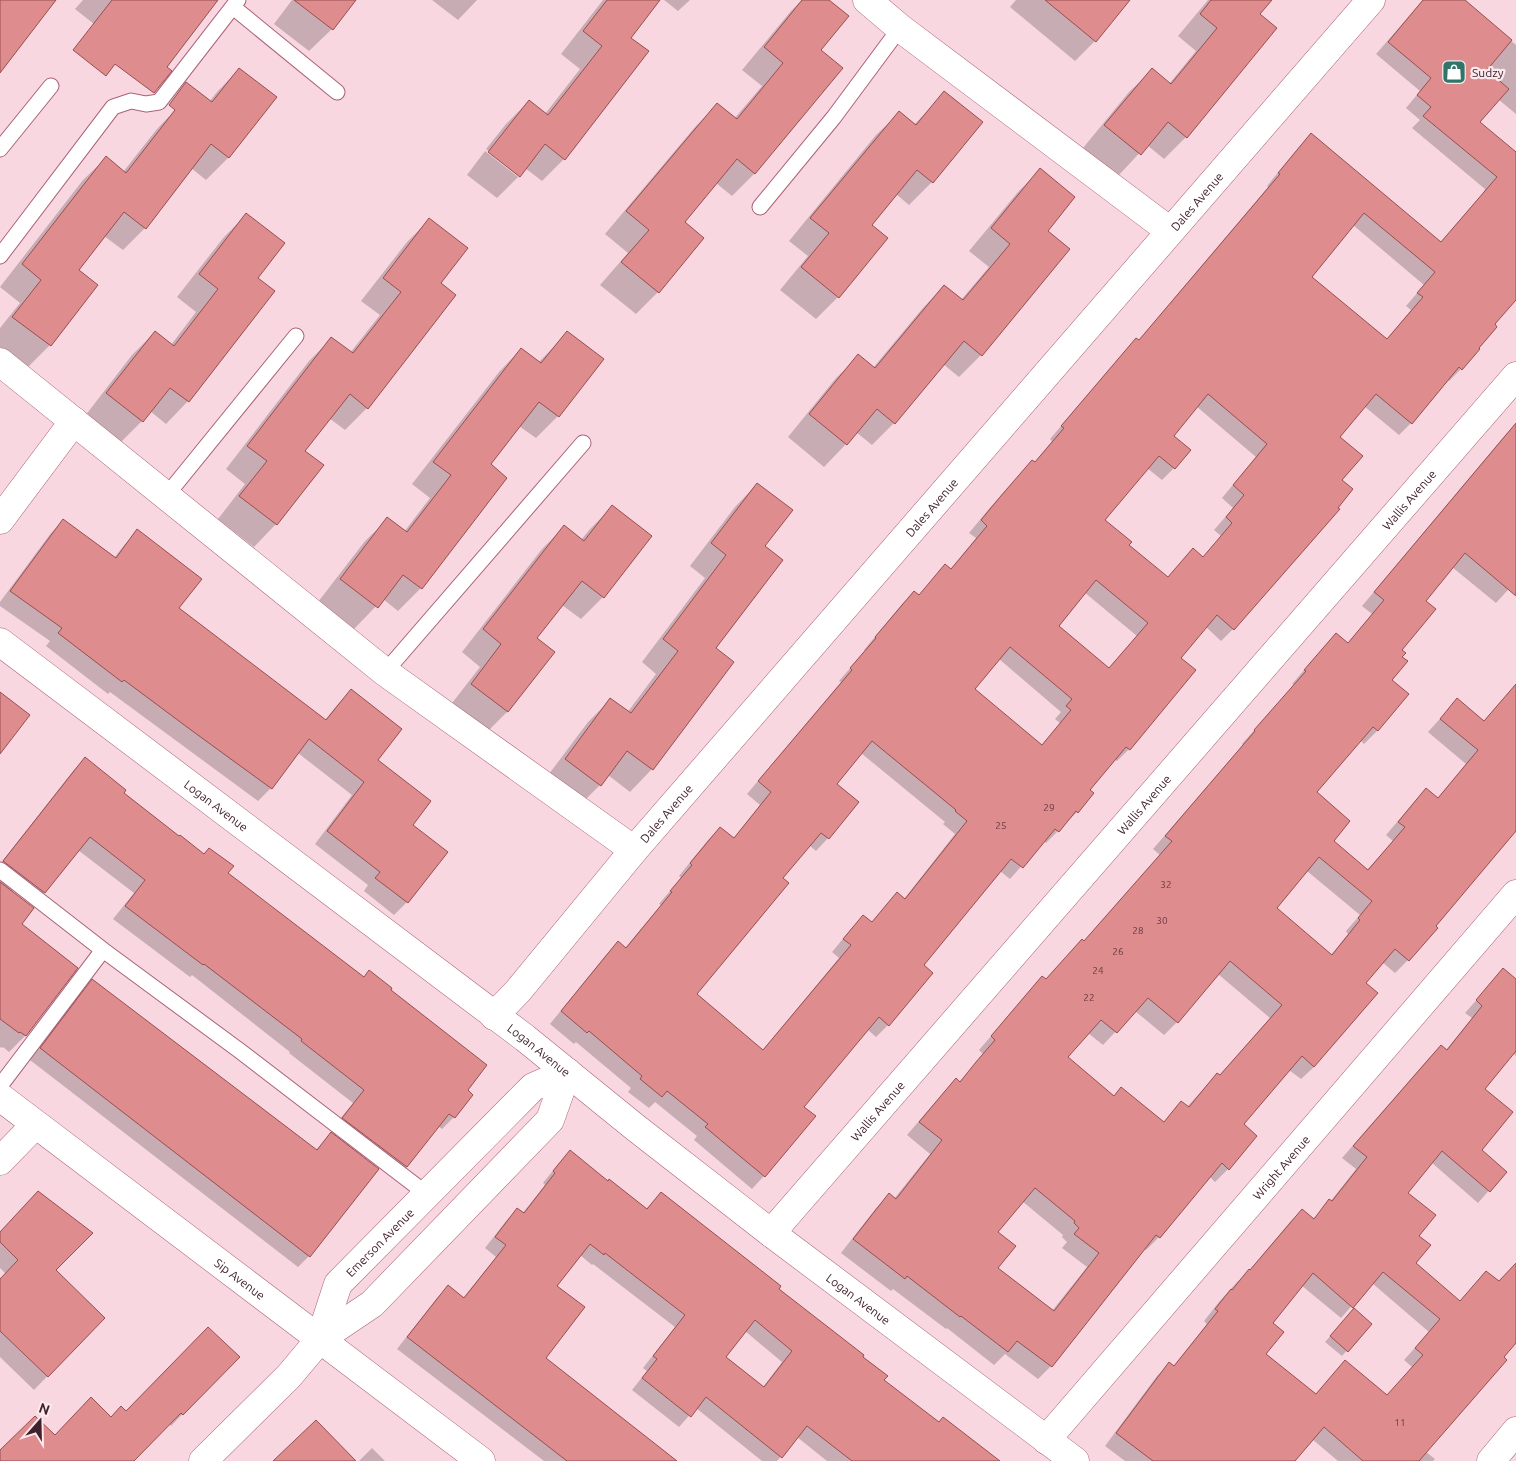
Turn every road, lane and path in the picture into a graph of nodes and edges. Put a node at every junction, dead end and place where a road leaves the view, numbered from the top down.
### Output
1 (867, 0) edge
2 (1371, 0) edge
3 (235, 4) edge
4 (900, 28) junction
5 (50, 86) dead end
6 (337, 92) dead end
7 (0, 149) edge
8 (760, 207) dead end
9 (1170, 231) junction
10 (0, 256) edge
11 (296, 336) dead end
12 (0, 362) edge
13 (1516, 376) edge
14 (74, 421) junction
15 (583, 443) dead end
16 (166, 496) junction
17 (0, 520) edge
18 (0, 642) edge
19 (385, 672) junction
20 (634, 850) junction
21 (0, 870) edge
22 (1516, 894) edge
23 (103, 950) junction
24 (494, 1016) junction
25 (567, 1072) junction
26 (0, 1086) edge
27 (0, 1097) edge
28 (35, 1125) junction
29 (0, 1161) edge
30 (428, 1195) junction
31 (771, 1233) junction
32 (320, 1338) junction
33 (1516, 1431) edge
34 (1046, 1440) junction
35 (204, 1461) edge
36 (481, 1461) edge
37 (1075, 1461) edge
38 (1491, 1461) edge

1 - 4 street
2 - 9 street, Dales Avenue
3 - 6 lane
3 - 10 lane
4 - 8 lane
4 - 9 street
5 - 7 lane
9 - 20 street, Dales Avenue
11 - 16 lane
12 - 14 street
13 - 31 street, Wallis Avenue
14 - 16 street
14 - 17 street
15 - 19 lane
16 - 19 street
18 - 24 street, Logan Avenue
19 - 20 street
20 - 24 street, Dales Avenue
21 - 23 lane
22 - 34 street, Wright Avenue
23 - 26 lane
23 - 30 lane
24 - 25 street, Logan Avenue
25 - 30 street, Emerson Avenue
25 - 31 street, Logan Avenue
25 - 32 street
27 - 28 street, Sip Avenue
28 - 29 street
28 - 32 street, Sip Avenue
30 - 32 street, Emerson Avenue
31 - 34 street, Logan Avenue
32 - 35 street, Emerson Avenue
32 - 36 street, Sip Avenue
33 - 38 street
34 - 37 street, Logan Avenue

